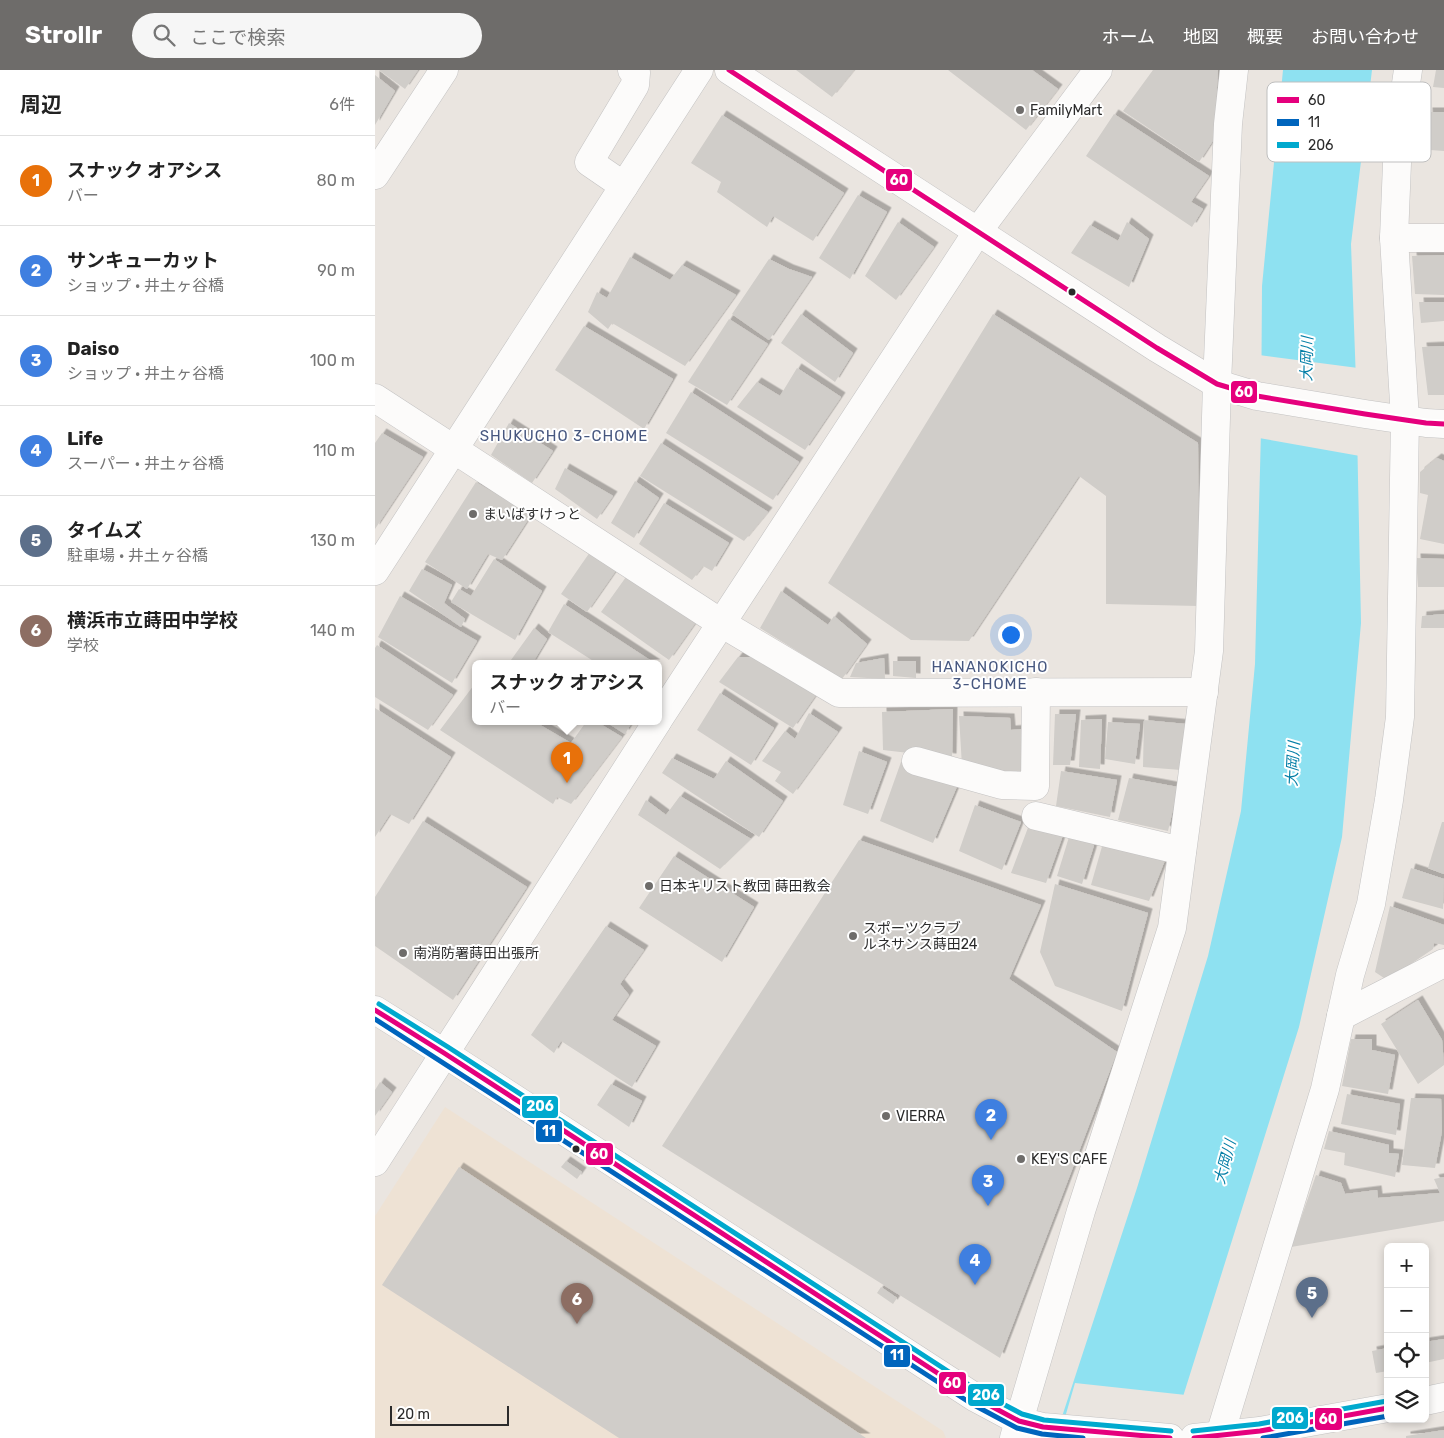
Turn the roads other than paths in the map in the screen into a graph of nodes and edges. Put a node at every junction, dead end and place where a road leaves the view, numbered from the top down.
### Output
1 (444, 70) edge
2 (632, 70) edge
3 (699, 70) edge
4 (729, 70) edge
5 (1098, 70) edge
6 (1234, 70) edge
7 (1397, 162) edge
8 (375, 175) edge
9 (624, 186) junction
10 (978, 231) junction
11 (1394, 238) junction
12 (1444, 238) edge
13 (1217, 384) junction
14 (375, 398) edge
15 (1405, 419) junction
16 (1444, 424) edge
17 (454, 449) junction
18 (375, 571) edge
19 (721, 623) junction
20 (1036, 692) junction
21 (1204, 692) junction
22 (662, 715) edge
23 (655, 725) edge
24 (915, 761) dead end
25 (1036, 816) dead end
26 (1182, 851) junction
27 (1444, 963) edge
28 (375, 1010) edge
29 (1341, 1016) junction
30 (444, 1053) junction
31 (375, 1162) edge
32 (1444, 1397) edge
33 (1429, 1400) edge
34 (1384, 1409) edge
35 (1016, 1429) edge
36 (1211, 1437) edge
37 (1170, 1438) edge

1 - 8 street
2 - 9 street
3 - 9 street
4 - 10 street
5 - 10 street
6 - 13 street
7 - 11 street
9 - 17 street
10 - 13 street
10 - 19 street
11 - 12 street
11 - 15 street
13 - 15 street
13 - 21 street
14 - 17 street
15 - 16 street
15 - 29 street
17 - 18 street
17 - 19 street
19 - 20 street
19 - 22 street
20 - 21 street
20 - 24 street
21 - 26 street
23 - 30 street
25 - 26 street
26 - 35 street
27 - 29 street
28 - 30 street
29 - 36 street
30 - 31 street
30 - 35 street
32 - 33 street
34 - 36 street
35 - 37 street

